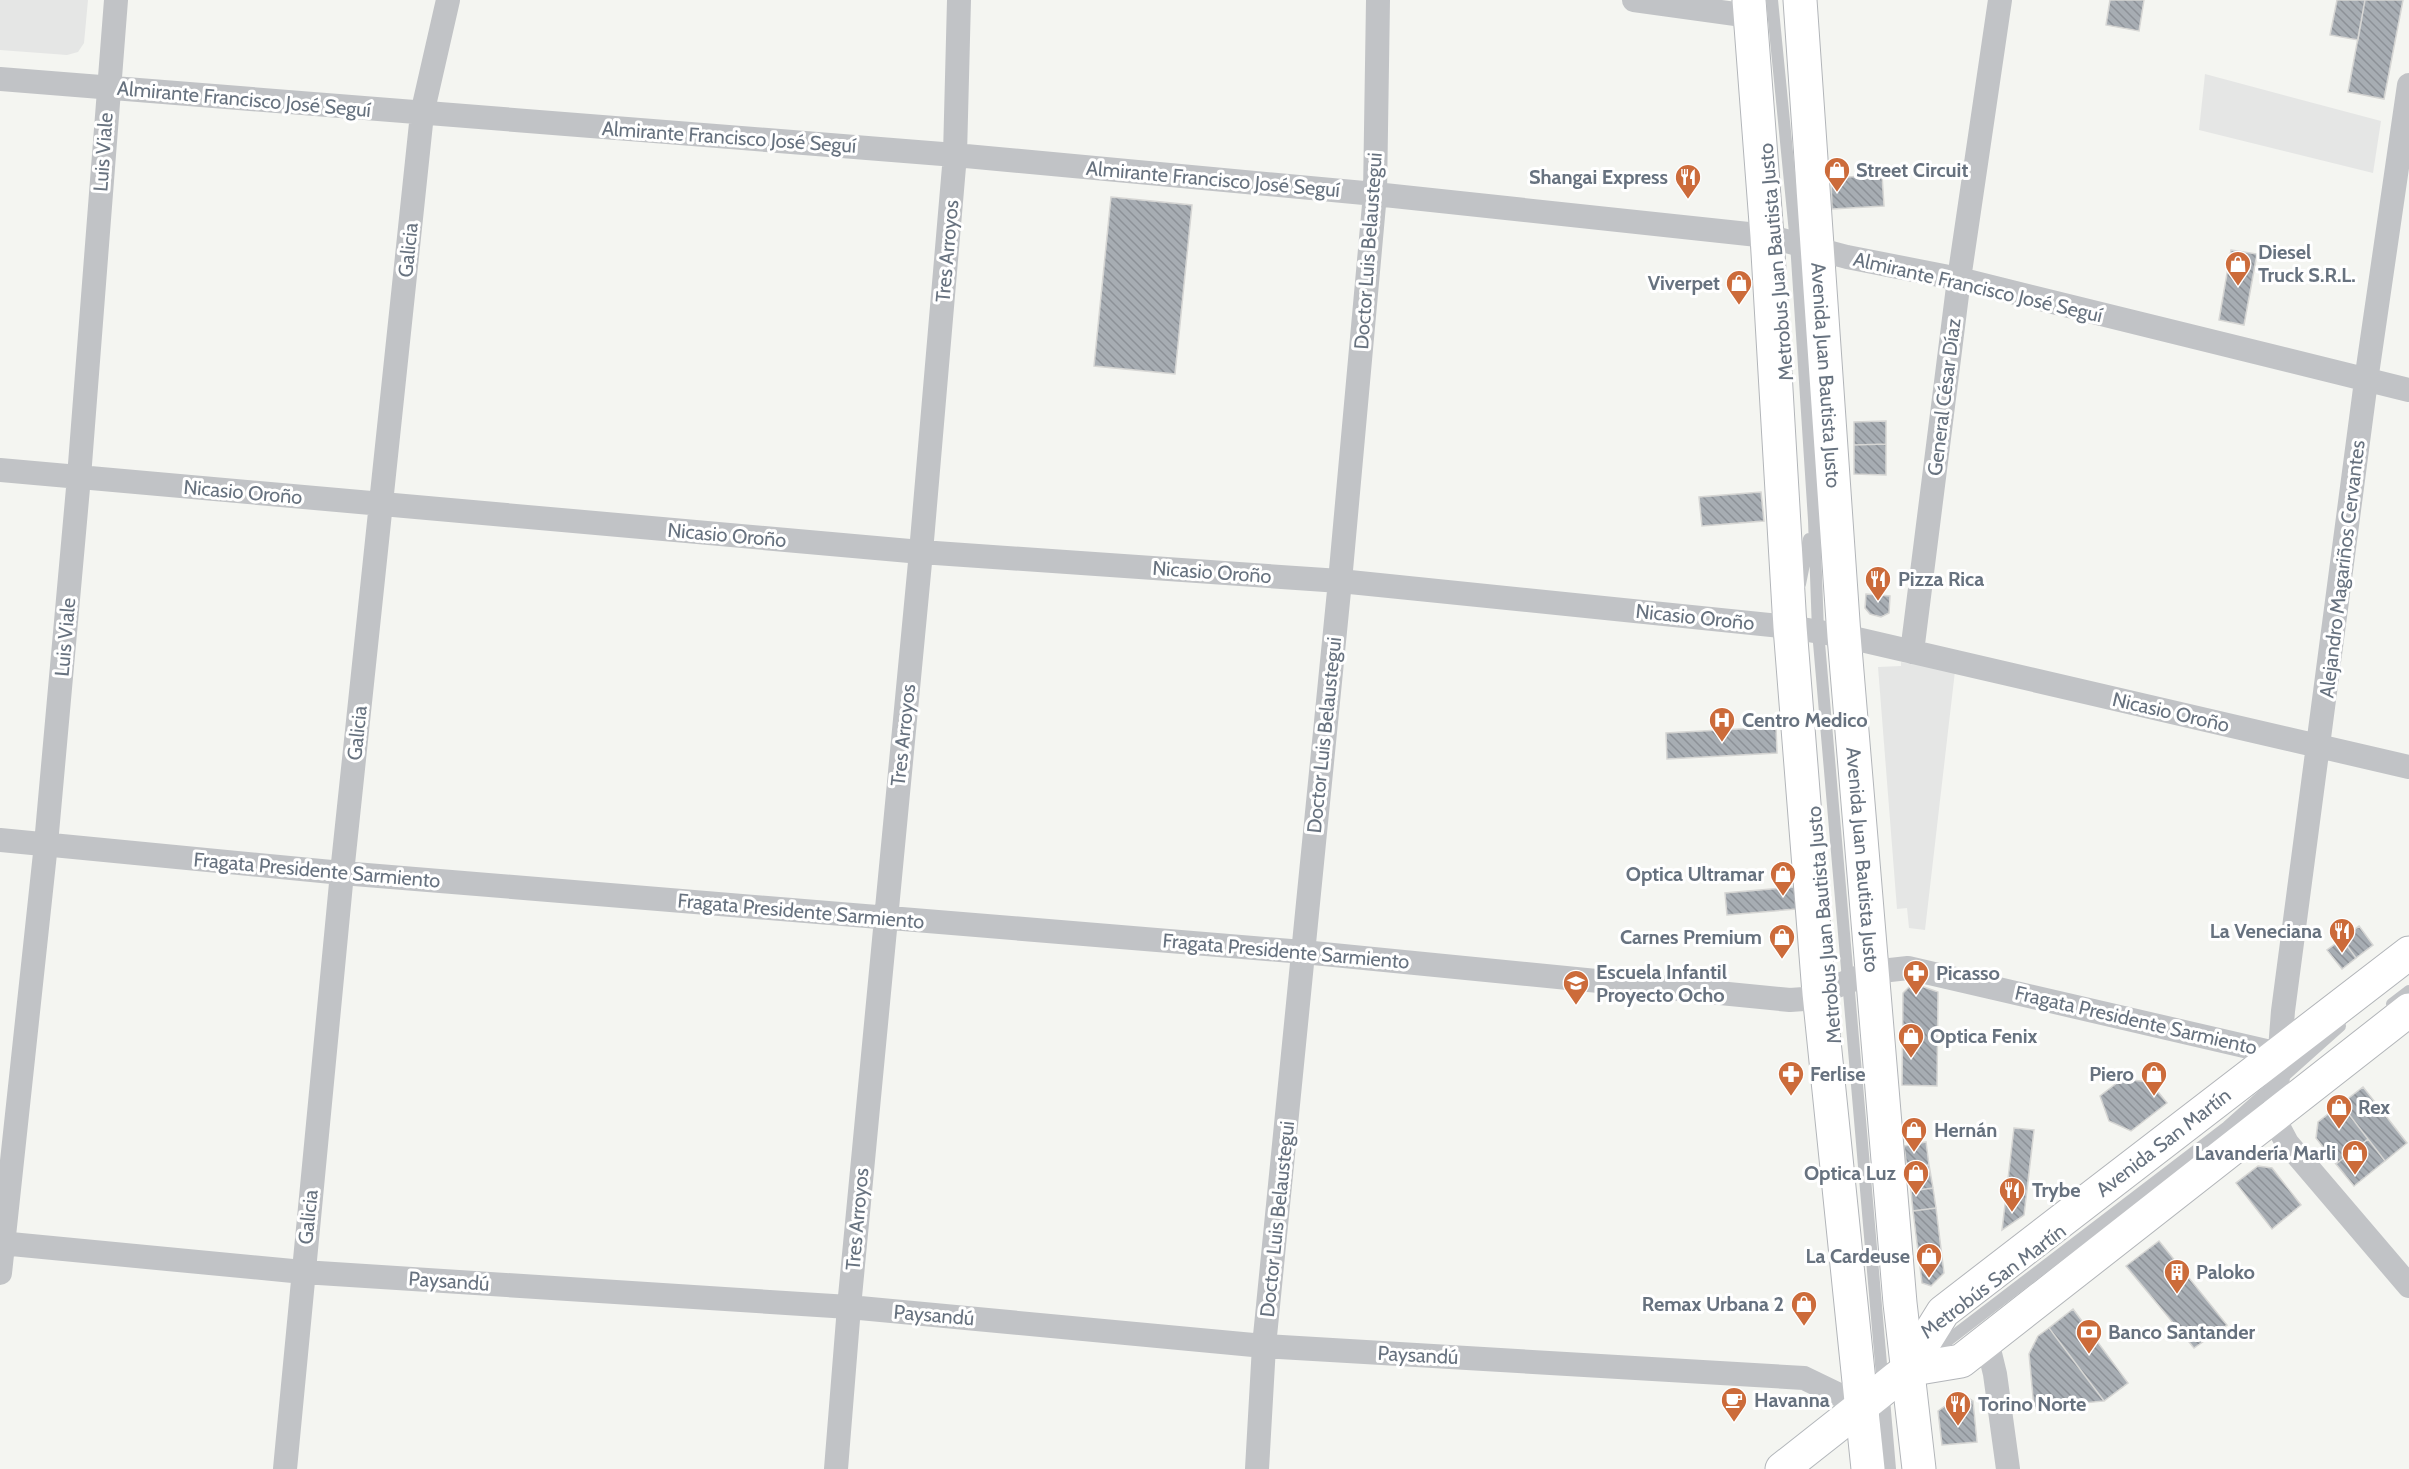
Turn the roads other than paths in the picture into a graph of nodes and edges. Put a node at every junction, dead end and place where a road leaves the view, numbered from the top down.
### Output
1 (116, 0) edge
2 (448, 0) edge
3 (959, 0) edge
4 (1378, 0) edge
5 (1634, 0) edge
6 (1800, 0) edge
7 (2000, 0) edge
8 (1757, 5) edge
9 (0, 79) edge
10 (2409, 85) edge
11 (108, 87) junction
12 (422, 114) junction
13 (955, 155) junction
14 (1374, 194) junction
15 (1794, 242) junction
16 (1959, 279) junction
17 (2366, 381) junction
18 (2409, 390) edge
19 (0, 470) edge
20 (79, 477) junction
21 (382, 504) junction
22 (1814, 520) junction
23 (921, 552) junction
24 (1340, 581) junction
25 (1817, 631) junction
26 (1912, 652) junction
27 (2319, 746) junction
28 (2409, 767) edge
29 (0, 840) edge
30 (46, 844) junction
31 (342, 873) junction
32 (886, 918) junction
33 (1303, 952) junction
34 (2409, 952) edge
35 (1847, 982) junction
36 (2409, 991) edge
37 (2395, 1011) edge
38 (2345, 1021) dead end
39 (2338, 1049) dead end
40 (2277, 1083) junction
41 (1, 1243) edge
42 (303, 1272) junction
43 (0, 1273) edge
44 (2409, 1286) edge
45 (849, 1307) junction
46 (1987, 1341) junction
47 (1264, 1346) junction
48 (1884, 1388) junction
49 (285, 1469) edge
50 (836, 1469) edge
51 (1257, 1469) edge
52 (1782, 1469) edge
53 (1868, 1469) edge
54 (1890, 1469) edge
55 (1919, 1469) edge
56 (2008, 1469) edge

1 - 11 street, Luis Viale
2 - 12 street, Galicia
3 - 13 street, Tres Arroyos
4 - 14 street, Doctor Luis Belaustegui
5 - 8 street
6 - 15 main road, Avenida Juan Bautista Justo
7 - 16 street, General César Díaz
8 - 15 main road, Avenida Juan Bautista Justo
9 - 11 street, Almirante Francisco José Seguí
10 - 17 street, Alejandro Magariños Cervantes
11 - 12 street, Almirante Francisco José Seguí
11 - 20 street, Luis Viale
12 - 13 street, Almirante Francisco José Seguí
12 - 21 street, Galicia
13 - 14 street, Almirante Francisco José Seguí
13 - 23 street, Tres Arroyos
14 - 15 street, Almirante Francisco José Seguí
14 - 24 street, Doctor Luis Belaustegui
15 - 16 street, Almirante Francisco José Seguí
15 - 22 lane, Metrobus Juan Bautista Justo
15 - 25 main road, Avenida Juan Bautista Justo
15 - 25 main road, Avenida Juan Bautista Justo
16 - 17 street, Almirante Francisco José Seguí
16 - 26 street, General César Díaz
17 - 18 street, Almirante Francisco José Seguí
17 - 27 street, Alejandro Magariños Cervantes
19 - 20 street, Nicasio Oroño
20 - 21 street, Nicasio Oroño
20 - 30 street, Luis Viale
21 - 23 street, Nicasio Oroño
21 - 31 street, Galicia
22 - 25 lane, Metrobus Juan Bautista Justo
22 - 25 lane, Metrobus Juan Bautista Justo
23 - 24 street, Nicasio Oroño
23 - 32 street, Tres Arroyos
24 - 25 street, Nicasio Oroño
24 - 33 street, Doctor Luis Belaustegui
25 - 26 street, Nicasio Oroño
25 - 35 main road, Avenida Juan Bautista Justo
25 - 35 main road, Avenida Juan Bautista Justo
26 - 27 street, Nicasio Oroño
27 - 28 street, Nicasio Oroño
27 - 40 street, Alejandro Magariños Cervantes
29 - 30 street, Fragata Presidente Sarmiento
30 - 31 street, Fragata Presidente Sarmiento
30 - 41 street, Luis Viale
31 - 32 street, Fragata Presidente Sarmiento
31 - 42 street, Galicia
32 - 33 street, Fragata Presidente Sarmiento
32 - 45 street, Tres Arroyos
33 - 35 street, Fragata Presidente Sarmiento
33 - 47 street, Doctor Luis Belaustegui
34 - 40 main road, Avenida San Martín
35 - 40 street, Fragata Presidente Sarmiento
35 - 48 main road, Avenida Juan Bautista Justo
35 - 48 main road, Avenida Juan Bautista Justo
36 - 37 lane
37 - 40 main road, Avenida San Martín
38 - 40 lane
39 - 40 lane
40 - 44 street
40 - 46 main road, Avenida San Martín
40 - 48 main road, Avenida San Martín
41 - 42 street, Paysandú
41 - 43 street, Luis Viale
42 - 45 street, Paysandú
42 - 49 street, Galicia
45 - 47 street, Paysandú
45 - 50 street, Tres Arroyos
46 - 48 main road, Avenida San Martín
46 - 56 street
47 - 48 street, Paysandú
47 - 51 street, Doctor Luis Belaustegui
48 - 52 main road, Avenida San Martín
48 - 53 main road, Avenida Juan Bautista Justo
48 - 54 lane
48 - 55 main road, Avenida Juan Bautista Justo

